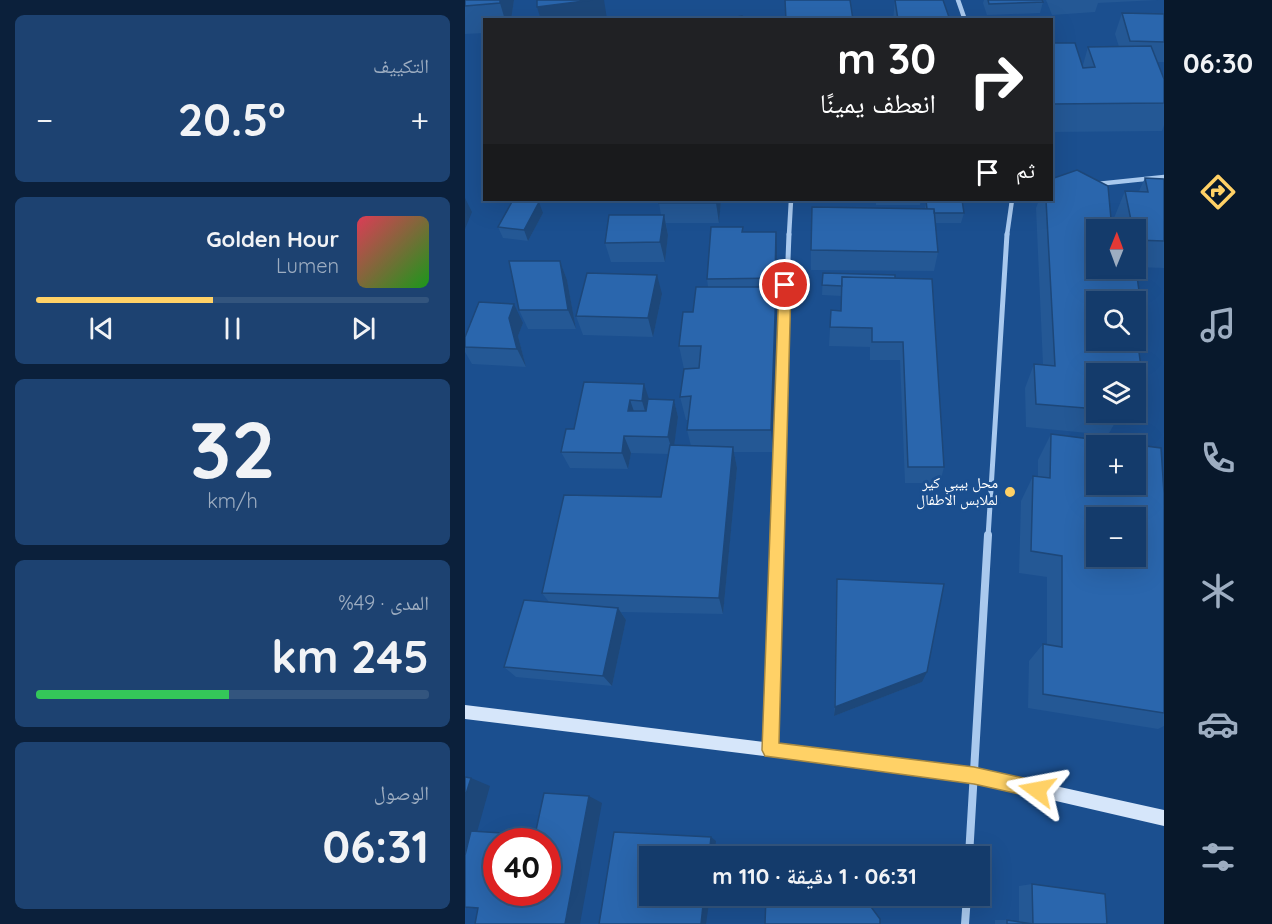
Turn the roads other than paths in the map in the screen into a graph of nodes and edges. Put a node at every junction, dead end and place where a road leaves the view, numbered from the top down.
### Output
1 (958, 0) edge
2 (964, 18) edge
3 (1164, 177) edge
4 (1085, 185) edge
5 (791, 201) edge
6 (1012, 201) edge
7 (465, 712) edge
8 (771, 750) junction
9 (974, 776) junction
10 (1164, 818) edge
11 (970, 846) edge
12 (966, 906) edge
13 (965, 924) edge

1 - 2 street
3 - 4 street
5 - 8 street
6 - 9 street
7 - 8 street
8 - 9 street
9 - 10 street
9 - 11 street
12 - 13 street

